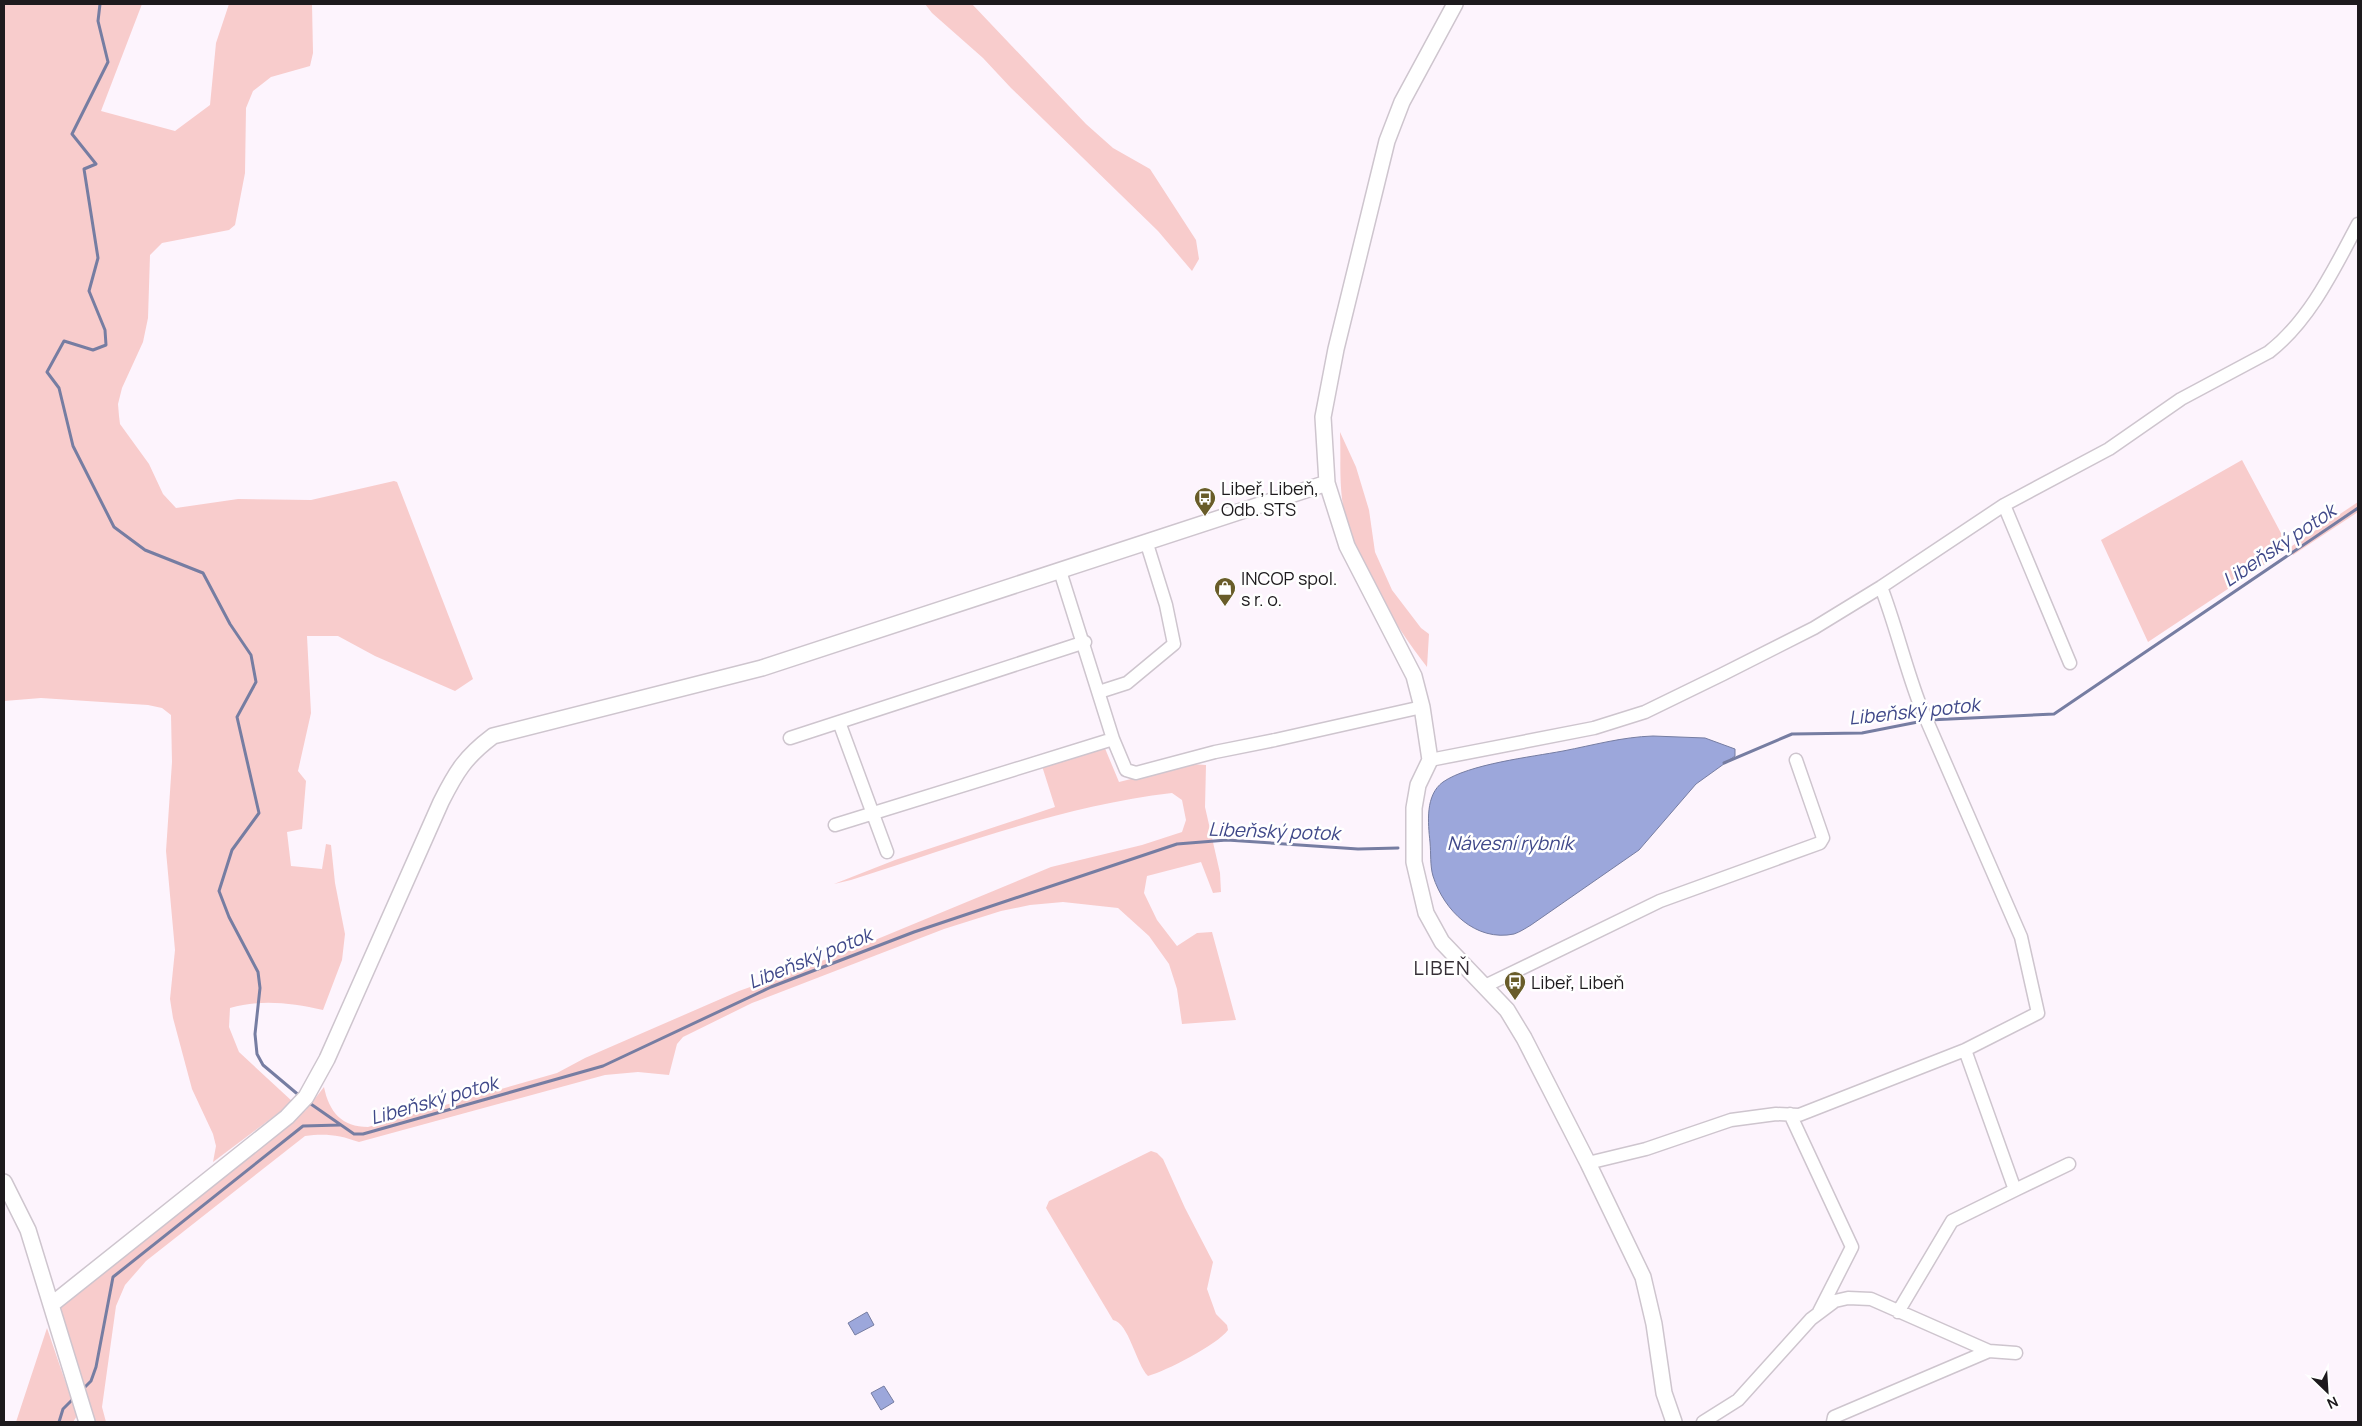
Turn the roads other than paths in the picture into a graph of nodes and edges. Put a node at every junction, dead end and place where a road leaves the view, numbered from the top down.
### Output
1 (1455, 4) edge
2 (2358, 224) edge
3 (1328, 483) junction
4 (2004, 505) junction
5 (1147, 544) junction
6 (1060, 571) junction
7 (1882, 587) junction
8 (1084, 642) junction
9 (2070, 663) dead end
10 (1100, 692) junction
11 (1422, 707) junction
12 (839, 722) junction
13 (790, 738) dead end
14 (1114, 738) junction
15 (1430, 760) junction
16 (1796, 760) dead end
17 (874, 813) junction
18 (835, 825) dead end
19 (887, 852) dead end
20 (1485, 986) junction
21 (1966, 1050) junction
22 (1790, 1114) junction
23 (1588, 1163) junction
24 (2069, 1164) dead end
25 (4, 1182) edge
26 (2014, 1190) junction
27 (51, 1305) junction
28 (1898, 1312) junction
29 (1817, 1314) junction
30 (1989, 1351) junction
31 (2016, 1353) dead end
32 (87, 1422) edge
33 (1674, 1422) edge
34 (1703, 1422) edge
35 (1833, 1422) edge

1 - 3 street
2 - 4 street
3 - 5 street
3 - 11 street
4 - 7 street
4 - 9 street
5 - 6 street
5 - 10 street
6 - 8 street
6 - 27 street
7 - 15 street
7 - 21 street
8 - 10 street
8 - 12 street
10 - 14 street
11 - 14 street
11 - 15 street
12 - 13 street
12 - 17 street
14 - 17 street
15 - 20 street
16 - 20 street
17 - 18 street
17 - 19 street
20 - 23 street
21 - 22 street
21 - 26 street
22 - 23 street
22 - 29 street
23 - 33 street
24 - 26 street
25 - 27 street
26 - 28 street
27 - 32 street
28 - 29 street
28 - 30 street
29 - 34 street
30 - 31 street
30 - 35 street

